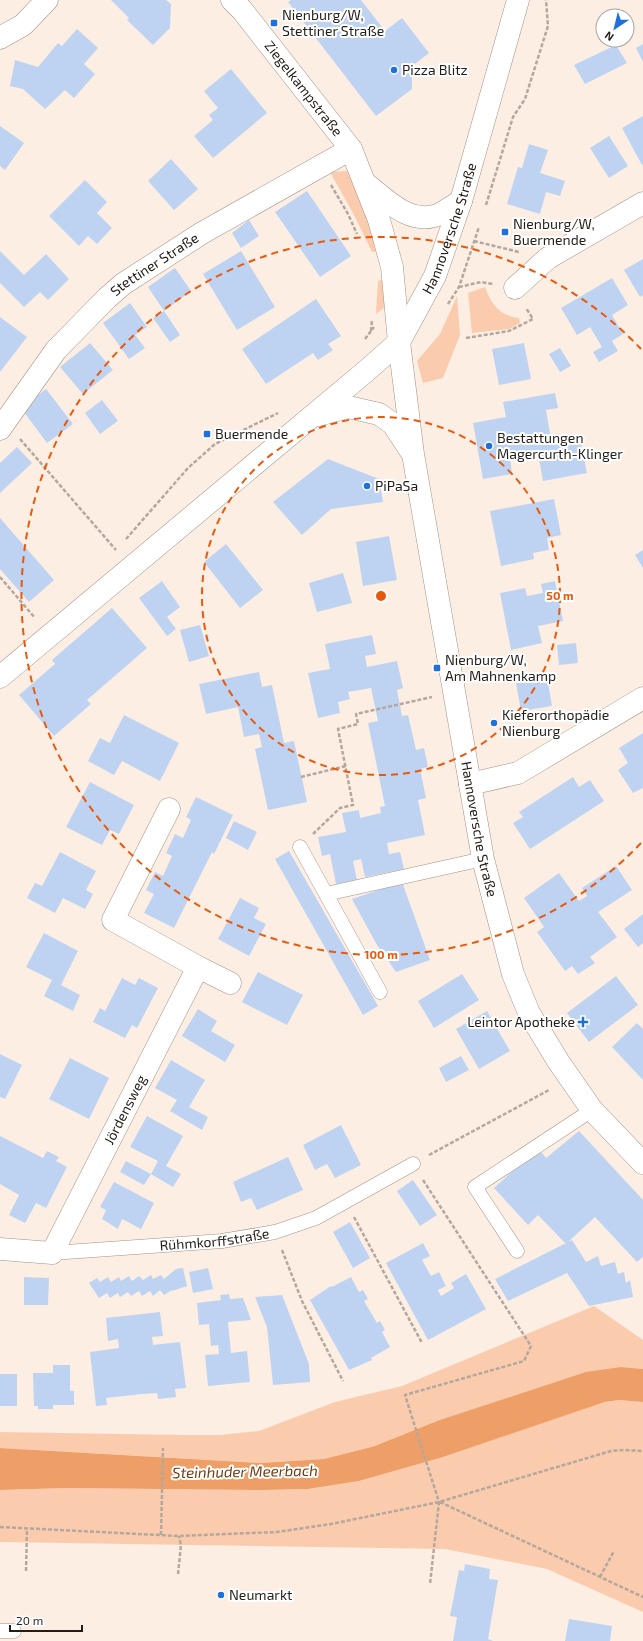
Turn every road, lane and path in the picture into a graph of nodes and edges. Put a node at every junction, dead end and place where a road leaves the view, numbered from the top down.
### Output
1 (47, 0) edge
2 (232, 0) edge
3 (518, 0) edge
4 (546, 0) edge
5 (0, 38) edge
6 (351, 149) junction
7 (319, 167) junction
8 (366, 184) junction
9 (461, 201) junction
10 (643, 203) edge
11 (485, 208) dead end
12 (481, 221) dead end
13 (358, 236) dead end
14 (474, 241) junction
15 (522, 253) dead end
16 (515, 288) joint
17 (533, 319) dead end
18 (466, 338) dead end
19 (399, 342) junction
20 (311, 416) junction
21 (2, 426) edge
22 (413, 454) junction
23 (116, 551) junction
24 (112, 556) dead end
25 (0, 578) edge
26 (50, 635) junction
27 (0, 677) edge
28 (433, 697) dead end
29 (643, 698) edge
30 (346, 766) junction
31 (301, 777) dead end
32 (470, 784) junction
33 (169, 809) dead end
34 (300, 847) joint
35 (483, 859) junction
36 (326, 894) junction
37 (198, 967) junction
38 (230, 983) dead end
39 (380, 992) dead end
40 (554, 1087) dead end
41 (592, 1110) junction
42 (643, 1163) edge
43 (413, 1164) junction
44 (345, 1201) junction
45 (275, 1232) junction
46 (0, 1248) edge
47 (516, 1251) dead end
48 (52, 1253) junction
49 (422, 1343) dead end
50 (343, 1381) dead end
51 (163, 1448) dead end
52 (643, 1451) edge
53 (439, 1502) junction
54 (0, 1527) edge
55 (27, 1528) junction
56 (161, 1535) junction
57 (180, 1536) junction
58 (614, 1551) dead end
59 (26, 1571) dead end
60 (178, 1574) dead end
61 (600, 1577) junction
62 (430, 1584) dead end
63 (643, 1597) edge

1 - 5 street
2 - 6 street, Ziegelkampstraße
3 - 9 street, Hannoversche Straße
4 - 11 path
6 - 7 street, Stettiner Straße
6 - 8 street, Ziegelkampstraße
7 - 13 path
7 - 21 street, Stettiner Straße
8 - 9 street
8 - 19 street, Ziegelkampstraße
9 - 19 street, Hannoversche Straße
10 - 16 street
12 - 14 path
14 - 15 path
14 - 16 path
17 - 18 path
19 - 20 street
19 - 22 street, Hannoversche Straße
20 - 22 street, Hannoversche Straße
20 - 23 path
20 - 26 street
21 - 23 path
22 - 32 street, Hannoversche Straße
23 - 24 path
25 - 26 path
26 - 27 street
28 - 30 path
29 - 32 street
30 - 31 path
30 - 34 path
32 - 35 street, Hannoversche Straße
33 - 37 street
34 - 36 lane
35 - 36 lane
35 - 41 street, Hannoversche Straße
36 - 39 lane
37 - 38 street
37 - 48 street, Jördensweg
40 - 43 path
41 - 42 street, Hannoversche Straße
41 - 47 lane
43 - 44 lane, Rühmkorffstraße
43 - 53 path
44 - 45 lane, Rühmkorffstraße
44 - 49 path
45 - 48 lane, Rühmkorffstraße
45 - 50 path
46 - 48 street, Rühmkorffstraße
51 - 56 path
52 - 53 path
53 - 57 path
53 - 61 path
53 - 62 path
54 - 55 path
55 - 56 path
55 - 59 path
56 - 57 path
57 - 60 path
58 - 61 path
61 - 63 path

